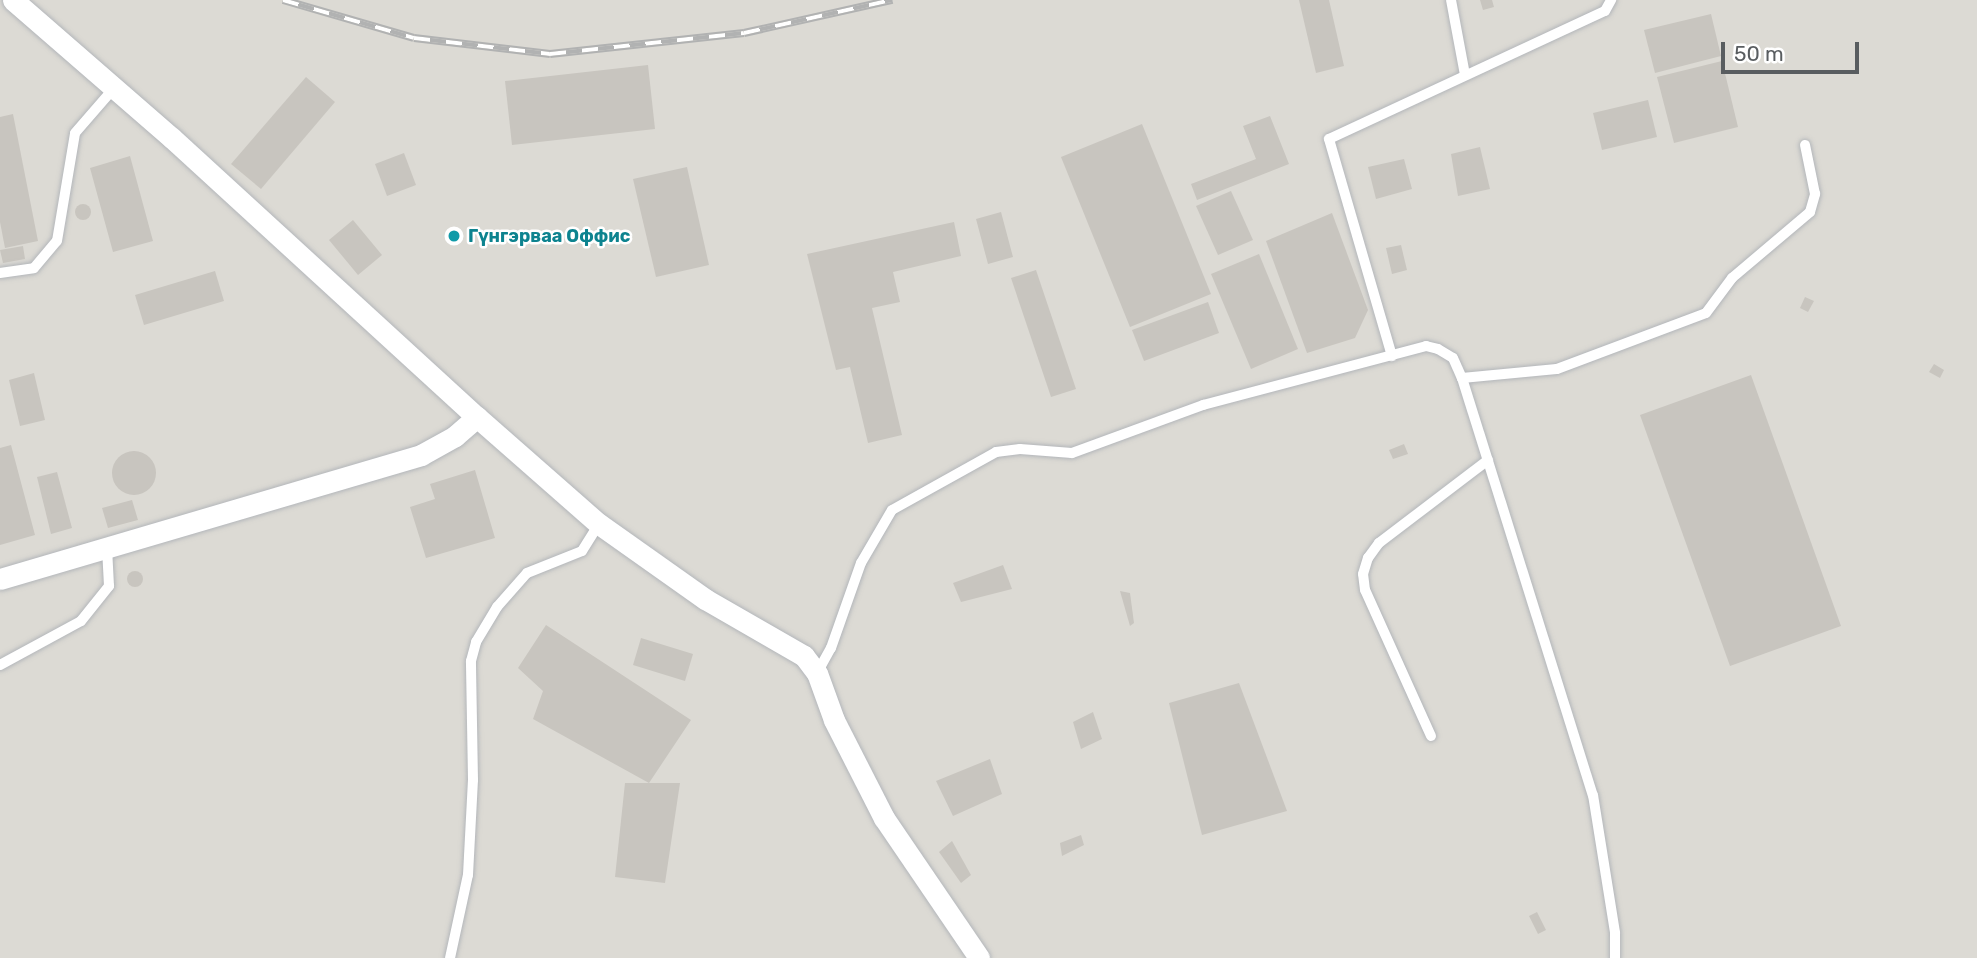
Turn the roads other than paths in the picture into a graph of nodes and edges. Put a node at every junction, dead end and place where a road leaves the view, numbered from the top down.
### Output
1 (13, 0) edge
2 (1451, 0) edge
3 (1611, 0) edge
4 (1465, 75) junction
5 (114, 88) junction
6 (1805, 145) dead end
7 (0, 273) edge
8 (1392, 356) junction
9 (1462, 378) junction
10 (477, 417) junction
11 (1488, 460) junction
12 (599, 524) junction
13 (107, 548) junction
14 (0, 579) edge
15 (0, 665) edge
16 (817, 673) junction
17 (1431, 736) dead end
18 (450, 958) edge
19 (979, 958) edge
20 (1615, 958) edge

1 - 5 street
2 - 4 lane
3 - 4 lane
4 - 8 lane
5 - 7 lane
5 - 10 street
6 - 9 lane
8 - 9 lane
8 - 16 lane
9 - 11 lane
10 - 12 street
10 - 13 street
11 - 17 lane
11 - 20 lane
12 - 16 street
12 - 18 lane
13 - 14 street
13 - 15 lane
16 - 19 street

